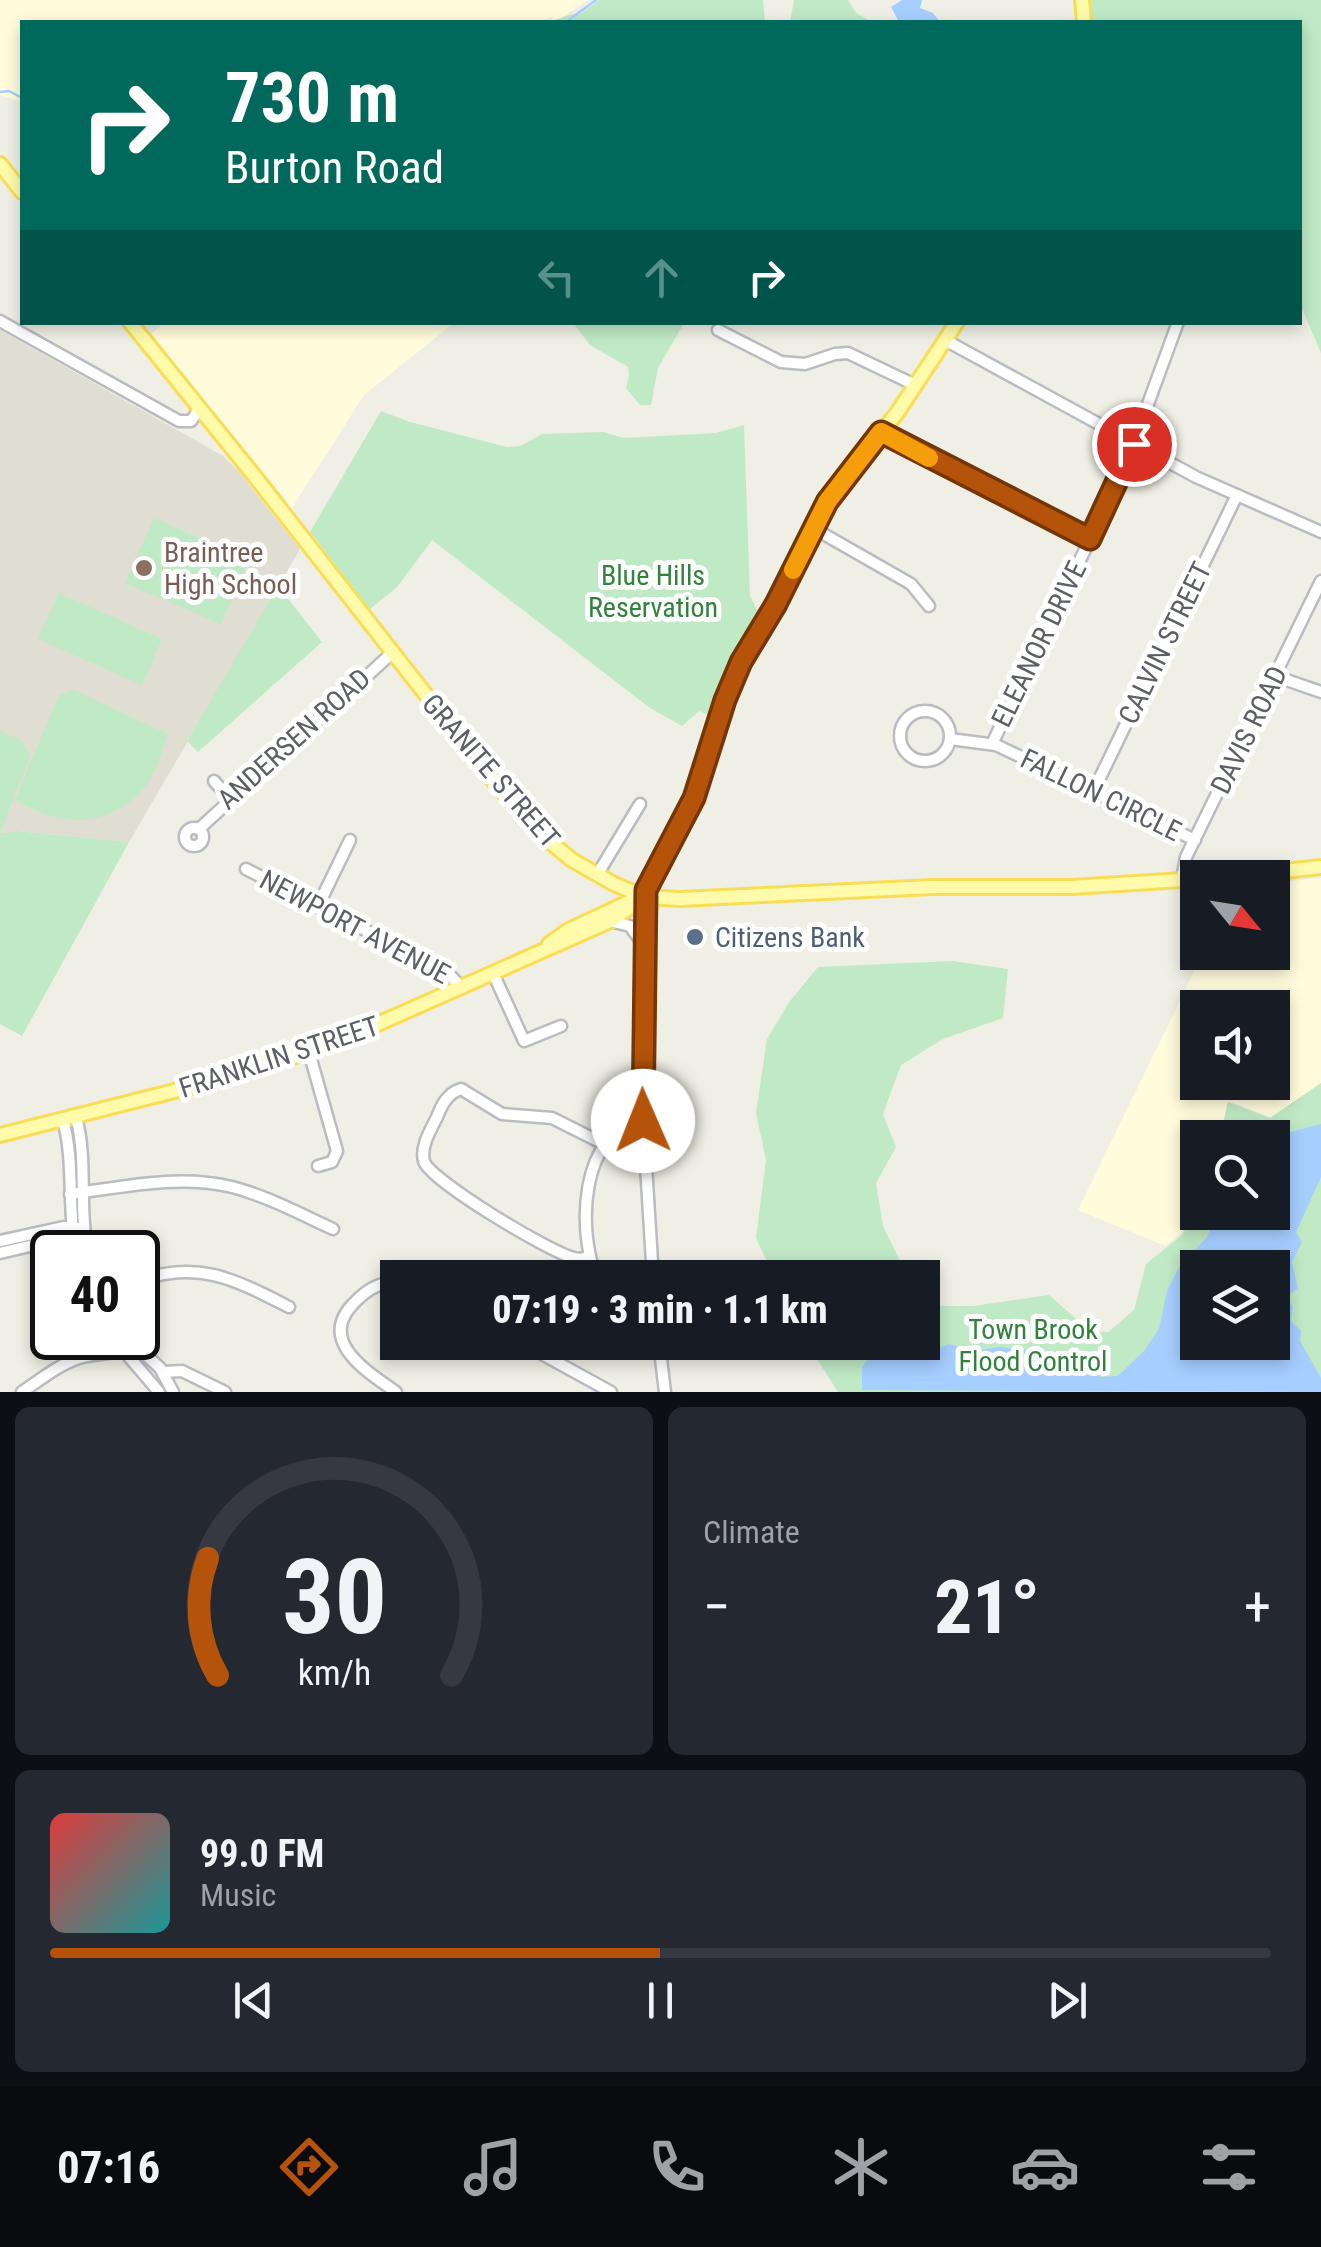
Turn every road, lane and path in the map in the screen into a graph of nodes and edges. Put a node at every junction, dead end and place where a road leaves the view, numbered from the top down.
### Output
1 (0, 164) edge
2 (20, 189) edge
3 (0, 321) edge
4 (132, 325) edge
5 (956, 325) edge
6 (1177, 325) edge
7 (718, 330) dead end
8 (945, 340) junction
9 (915, 385) junction
10 (200, 408) junction
11 (881, 432) junction
12 (1134, 444) junction
13 (1237, 495) junction
14 (813, 528) junction
15 (1321, 532) edge
16 (1090, 539) junction
17 (1321, 581) edge
18 (929, 606) dead end
19 (392, 653) junction
20 (1275, 676) junction
21 (1321, 692) edge
22 (950, 740) junction
23 (992, 744) junction
24 (214, 781) dead end
25 (1093, 792) junction
26 (229, 798) junction
27 (640, 804) dead end
28 (200, 828) dead end
29 (350, 840) dead end
30 (1194, 840) junction
31 (1185, 860) edge
32 (1321, 867) edge
33 (246, 869) dead end
34 (1290, 870) edge
35 (599, 876) junction
36 (1180, 880) edge
37 (645, 896) junction
38 (318, 906) junction
39 (606, 917) junction
40 (643, 944) junction
41 (493, 974) junction
42 (462, 988) junction
43 (561, 1026) dead end
44 (309, 1052) junction
45 (70, 1118) junction
46 (643, 1121) junction
47 (0, 1136) edge
48 (606, 1145) junction
49 (318, 1166) dead end
50 (76, 1193) junction
51 (333, 1228) dead end
52 (76, 1230) edge
53 (30, 1237) edge
54 (0, 1241) edge
55 (30, 1244) edge
56 (0, 1253) edge
57 (589, 1257) junction
58 (590, 1260) edge
59 (652, 1260) edge
60 (160, 1276) edge
61 (380, 1284) edge
62 (290, 1307) dead end
63 (72, 1360) edge
64 (139, 1360) edge
65 (148, 1360) edge
66 (553, 1360) edge
67 (661, 1360) edge
68 (163, 1372) junction
69 (22, 1392) edge
70 (160, 1392) edge
71 (173, 1392) edge
72 (225, 1392) edge
73 (396, 1392) edge
74 (611, 1392) edge
75 (665, 1392) edge

1 - 2 main road
3 - 10 street
4 - 10 main road, GRANITE STREET
5 - 8 main road
6 - 12 street, ELEANOR DRIVE
7 - 9 street
8 - 9 main road
8 - 12 street
9 - 11 main road
10 - 19 main road, GRANITE STREET
11 - 14 main road
11 - 16 street
12 - 13 street
12 - 16 street, ELEANOR DRIVE
13 - 15 street
13 - 25 street, CALVIN STREET
14 - 18 street
14 - 37 main road
16 - 23 street, ELEANOR DRIVE
17 - 20 street, DAVIS ROAD
19 - 26 street, ANDERSEN ROAD
19 - 35 main road, GRANITE STREET
20 - 21 street
20 - 30 street, DAVIS ROAD
22 - 22 street, FALLON CIRCLE
22 - 23 street, FALLON CIRCLE
23 - 25 street, FALLON CIRCLE
24 - 26 street
25 - 30 street, FALLON CIRCLE
26 - 28 street, ANDERSEN ROAD
27 - 35 street
29 - 38 street
30 - 31 street, DAVIS ROAD
32 - 34 main road
33 - 38 street, NEWPORT AVENUE
35 - 37 main road, GRANITE STREET
35 - 39 main road
36 - 37 main road, GRANITE STREET
37 - 39 main road, FRANKLIN STREET
37 - 40 street
38 - 42 street, NEWPORT AVENUE
39 - 40 street
39 - 41 main road, FRANKLIN STREET
40 - 46 street
41 - 42 main road, FRANKLIN STREET
41 - 43 street
42 - 44 main road, FRANKLIN STREET
44 - 45 main road, FRANKLIN STREET
44 - 49 street
45 - 47 main road, FRANKLIN STREET
45 - 50 street
46 - 48 street
46 - 59 street
48 - 57 street
48 - 57 street
50 - 51 street
50 - 52 street
53 - 54 street
55 - 56 street
57 - 58 street
60 - 62 street
61 - 73 street
63 - 69 street
64 - 70 street
65 - 68 street
66 - 74 street
67 - 75 street
68 - 71 street
68 - 72 street

